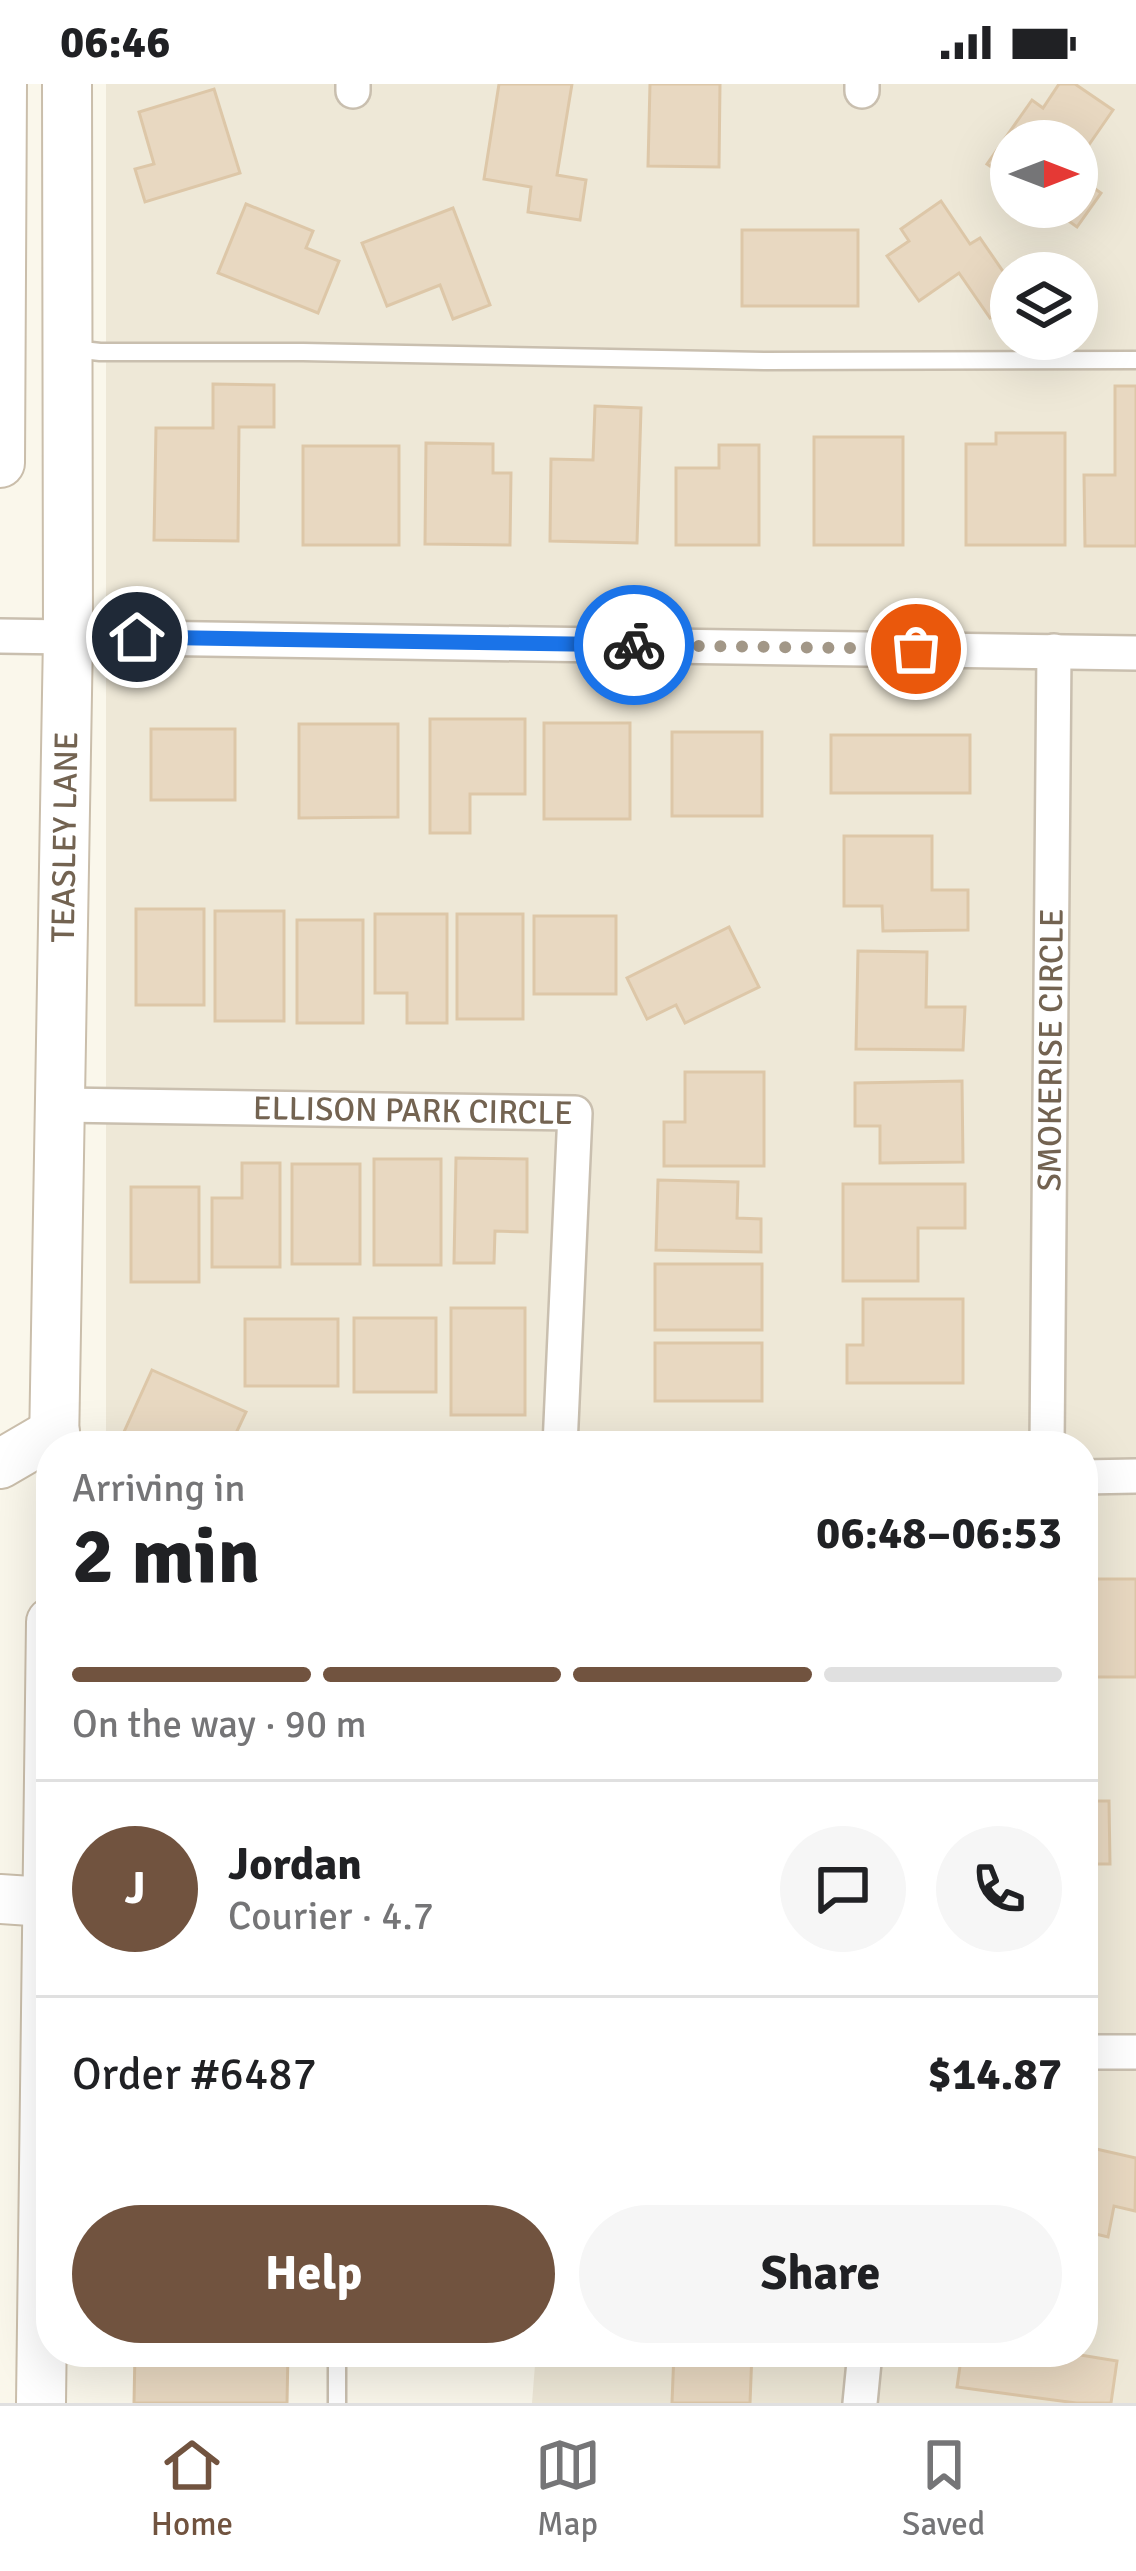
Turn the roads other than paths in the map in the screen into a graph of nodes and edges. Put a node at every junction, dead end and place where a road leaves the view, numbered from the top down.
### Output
1 (2, 84) edge
2 (68, 84) edge
3 (68, 348) junction
4 (1136, 360) edge
5 (0, 463) edge
6 (0, 636) edge
7 (68, 636) junction
8 (1054, 651) junction
9 (1136, 653) edge
10 (62, 1105) junction
11 (54, 1431) edge
12 (561, 1431) edge
13 (1047, 1431) edge
14 (36, 1447) edge
15 (0, 1464) edge
16 (1136, 1476) edge
17 (1098, 1477) edge
18 (36, 1841) edge
19 (32, 1900) edge
20 (1136, 2052) edge
21 (1098, 2053) edge
22 (36, 2124) edge
23 (40, 2367) edge
24 (337, 2367) edge
25 (864, 2367) edge
26 (41, 2403) edge
27 (337, 2403) edge
28 (860, 2403) edge

1 - 5 main road
2 - 3 main road, TEASLEY LANE
3 - 4 lane
3 - 7 main road, TEASLEY LANE
6 - 7 street
7 - 8 street
7 - 10 main road, TEASLEY LANE
8 - 9 street
8 - 13 street, SMOKERISE CIRCLE
10 - 11 main road, TEASLEY LANE
10 - 12 street, ELLISON PARK CIRCLE
14 - 15 main road
16 - 17 street
18 - 19 main road
19 - 22 main road
20 - 21 street
23 - 26 main road
24 - 27 lane
25 - 28 street

